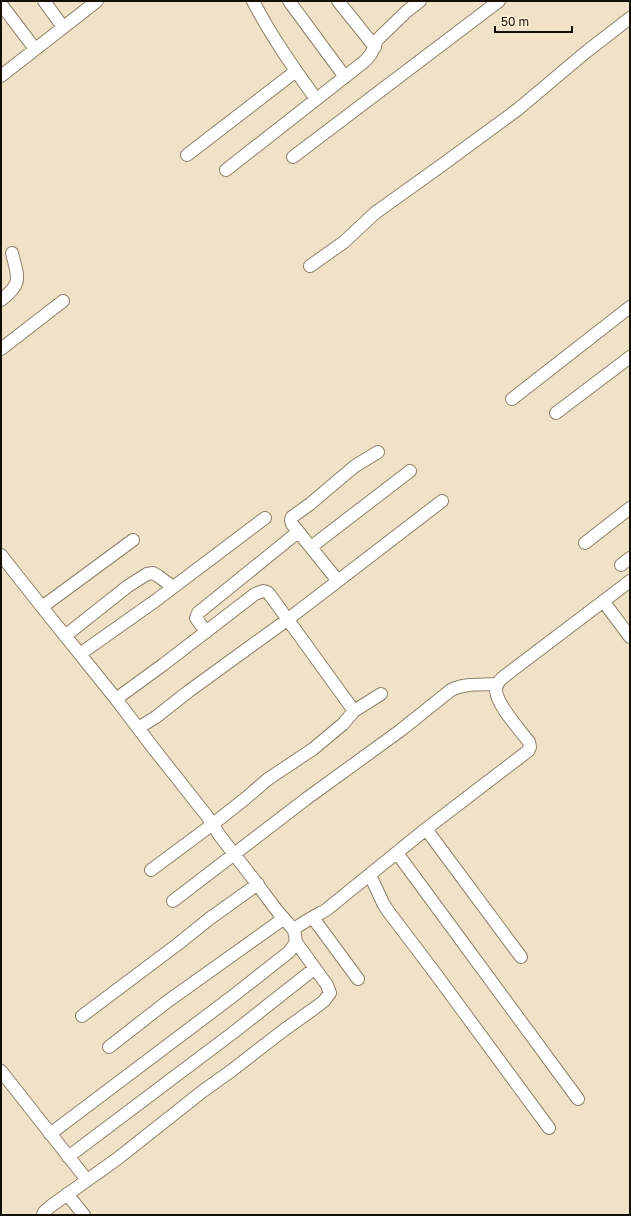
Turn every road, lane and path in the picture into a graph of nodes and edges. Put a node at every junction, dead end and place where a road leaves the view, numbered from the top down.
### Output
1 (44, 1) edge
2 (97, 1) edge
3 (253, 1) edge
4 (289, 1) edge
5 (338, 1) edge
6 (499, 1) edge
7 (413, 3) edge
8 (1, 4) edge
9 (630, 18) edge
10 (63, 27) junction
11 (375, 47) junction
12 (35, 49) junction
13 (3, 71) edge
14 (296, 71) junction
15 (345, 77) junction
16 (316, 99) junction
17 (187, 155) dead end
18 (293, 157) dead end
19 (226, 170) dead end
20 (12, 253) dead end
21 (310, 266) dead end
22 (1, 300) edge
23 (63, 301) dead end
24 (630, 307) edge
25 (1, 349) edge
26 (630, 357) edge
27 (512, 399) dead end
28 (556, 413) dead end
29 (378, 452) dead end
30 (410, 470) dead end
31 (442, 501) dead end
32 (630, 508) edge
33 (265, 518) dead end
34 (298, 532) junction
35 (133, 540) dead end
36 (585, 543) dead end
37 (311, 547) junction
38 (1, 555) edge
39 (630, 580) edge
40 (338, 581) junction
41 (173, 587) junction
42 (603, 601) junction
43 (42, 607) junction
44 (287, 620) junction
45 (206, 632) junction
46 (65, 636) junction
47 (630, 636) edge
48 (80, 654) junction
49 (497, 684) junction
50 (381, 694) dead end
51 (116, 699) junction
52 (354, 711) junction
53 (138, 728) junction
54 (212, 824) junction
55 (426, 829) junction
56 (234, 854) junction
57 (397, 854) junction
58 (151, 870) dead end
59 (370, 875) junction
60 (258, 884) junction
61 (173, 901) dead end
62 (313, 918) junction
63 (283, 919) junction
64 (294, 930) junction
65 (296, 942) junction
66 (521, 957) dead end
67 (314, 968) junction
68 (358, 979) dead end
69 (82, 1016) dead end
70 (109, 1046) dead end
71 (1, 1071) edge
72 (578, 1099) dead end
73 (549, 1128) dead end
74 (50, 1134) junction
75 (68, 1157) junction
76 (87, 1180) junction
77 (67, 1194) junction
78 (43, 1215) edge
79 (84, 1215) edge

1 - 10 street
2 - 10 street
3 - 14 street
4 - 15 street
5 - 11 street
6 - 18 street
7 - 11 street
8 - 12 street
9 - 21 street
10 - 12 street
11 - 15 street
12 - 13 street
14 - 16 street
14 - 17 street
15 - 16 street
16 - 19 street
20 - 22 street
23 - 25 street
24 - 27 street
26 - 28 street
29 - 34 street
30 - 37 street
31 - 40 street
32 - 36 street
33 - 41 street
34 - 37 street
34 - 45 street
35 - 43 street
37 - 40 street
38 - 43 street
39 - 42 street
40 - 44 street
41 - 46 street
41 - 48 street
42 - 47 street
42 - 49 street
43 - 46 street
44 - 45 street
44 - 52 street
44 - 53 street
45 - 51 street
46 - 48 street
48 - 51 street
49 - 55 street
49 - 56 street
50 - 52 street
51 - 53 street
52 - 54 street
53 - 54 street
54 - 56 street
54 - 58 street
55 - 57 street
55 - 66 street
56 - 60 street
56 - 61 street
57 - 59 street
57 - 72 street
59 - 62 street
59 - 73 street
60 - 63 street
60 - 69 street
62 - 64 street
62 - 68 street
63 - 64 street
63 - 70 street
64 - 65 street
65 - 67 street
65 - 74 street
67 - 75 street
67 - 76 street
71 - 74 street
74 - 75 street
75 - 76 street
76 - 77 street
77 - 78 street
77 - 79 street

